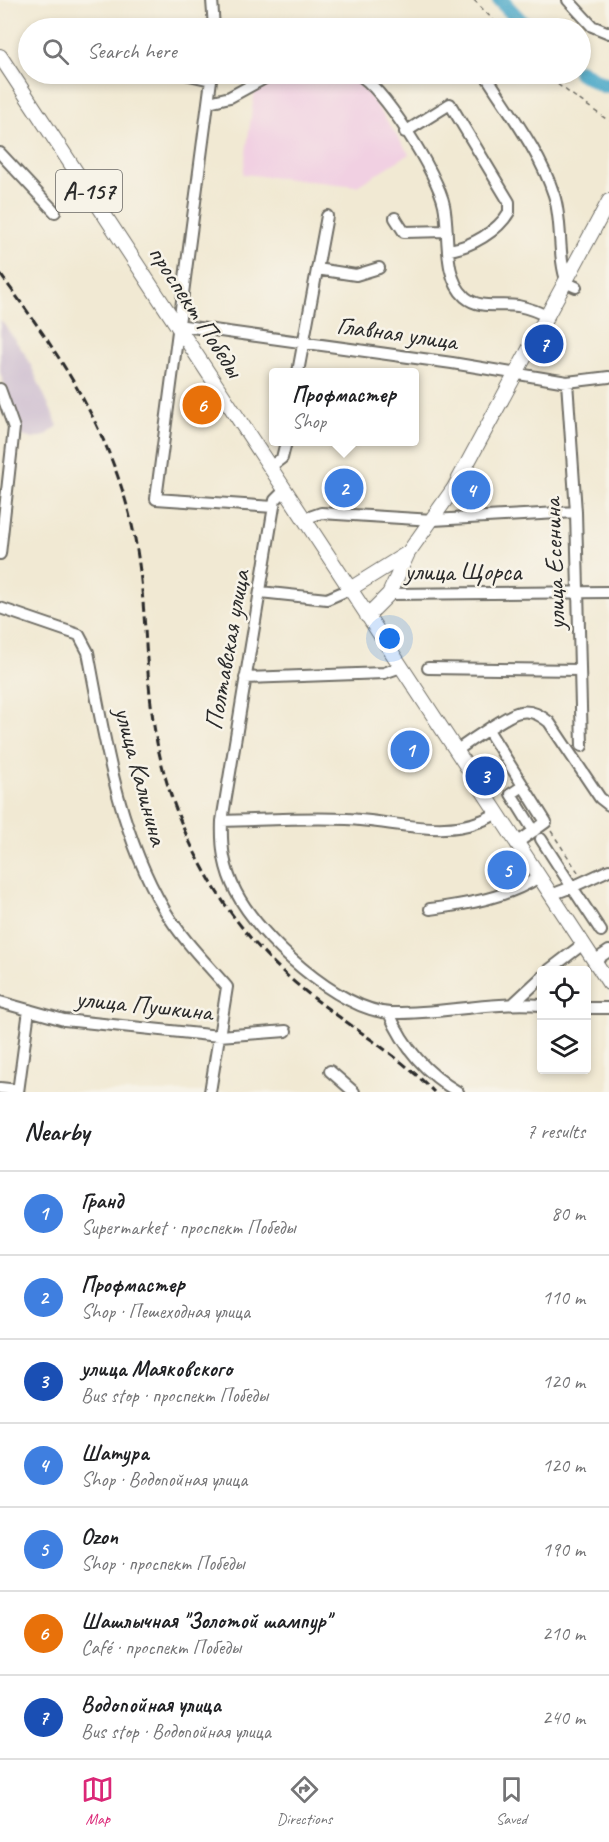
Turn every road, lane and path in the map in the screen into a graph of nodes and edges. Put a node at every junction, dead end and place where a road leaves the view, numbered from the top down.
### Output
1 (212, 0) edge
2 (474, 0) edge
3 (568, 0) edge
4 (213, 18) edge
5 (491, 18) edge
6 (585, 18) edge
7 (591, 25) edge
8 (609, 33) edge
9 (0, 56) edge
10 (18, 83) edge
11 (18, 84) edge
12 (211, 84) edge
13 (254, 84) edge
14 (372, 84) edge
15 (491, 84) edge
16 (557, 84) edge
17 (209, 102) junction
18 (609, 121) edge
19 (405, 132) junction
20 (0, 153) edge
21 (609, 201) edge
22 (56, 212) dead end
23 (327, 216) dead end
24 (395, 218) dead end
25 (447, 231) junction
26 (449, 250) junction
27 (380, 268) dead end
28 (317, 269) junction
29 (571, 285) junction
30 (548, 317) junction
31 (177, 326) junction
32 (304, 342) junction
33 (299, 368) edge
34 (517, 375) junction
35 (609, 377) edge
36 (567, 382) junction
37 (0, 389) edge
38 (285, 446) edge
39 (270, 467) junction
40 (285, 490) junction
41 (4, 491) edge
42 (274, 507) junction
43 (576, 512) junction
44 (304, 519) junction
45 (433, 520) junction
46 (408, 553) junction
47 (0, 554) edge
48 (350, 589) junction
49 (260, 592) junction
50 (609, 592) edge
51 (577, 593) junction
52 (389, 594) junction
53 (0, 608) edge
54 (367, 616) junction
55 (401, 667) junction
56 (428, 668) dead end
57 (580, 670) junction
58 (245, 678) junction
59 (488, 730) junction
60 (582, 746) dead end
61 (456, 751) junction
62 (523, 786) junction
63 (609, 805) edge
64 (520, 808) junction
65 (499, 817) junction
66 (222, 821) junction
67 (549, 829) dead end
68 (538, 835) junction
69 (517, 843) junction
70 (609, 870) edge
71 (539, 877) junction
72 (584, 882) junction
73 (572, 887) junction
74 (551, 895) junction
75 (430, 909) dead end
76 (601, 931) dead end
77 (583, 944) junction
78 (609, 951) edge
79 (594, 960) junction
80 (554, 966) edge
81 (537, 982) edge
82 (609, 983) edge
83 (0, 1002) edge
84 (514, 1003) junction
85 (537, 1005) edge
86 (591, 1008) edge
87 (609, 1008) edge
88 (29, 1010) junction
89 (389, 1013) junction
90 (286, 1031) dead end
91 (219, 1036) junction
92 (330, 1071) dead end
93 (0, 1088) edge
94 (18, 1091) edge
95 (210, 1092) edge
96 (354, 1092) edge
97 (458, 1092) edge

1 - 4 street
2 - 5 path
3 - 6 street
7 - 8 street
9 - 10 main road, проспект Победы / А-157
11 - 31 main road, проспект Победы / А-157
12 - 17 street
13 - 17 street
14 - 19 street
15 - 29 street
16 - 18 path
17 - 31 street
19 - 25 street
19 - 26 street
20 - 22 street
21 - 29 main road
23 - 28 street
24 - 25 street
25 - 26 street
26 - 30 street
27 - 28 street
28 - 32 street
29 - 30 main road
30 - 34 main road
31 - 32 street, Главная улица
31 - 39 main road, проспект Победы / А-157
31 - 42 street
32 - 33 street
32 - 34 street, Главная улица
34 - 36 street, Главная улица
34 - 45 main road
35 - 36 street, Главная улица
36 - 43 street, улица Есенина
37 - 41 street
38 - 39 street
39 - 40 main road, проспект Победы / А-157
40 - 42 street, Полтавская улица
40 - 44 main road, проспект Победы / А-157
41 - 47 street
42 - 49 street, Полтавская улица
43 - 45 street
43 - 51 street, улица Есенина
44 - 45 street
44 - 48 main road, проспект Победы / А-157
45 - 46 main road
46 - 48 main road
46 - 52 main road
48 - 49 street
48 - 54 main road, проспект Победы / А-157
49 - 58 street, Полтавская улица
50 - 51 street, улица Щорса
51 - 52 street, улица Щорса
51 - 57 street, улица Есенина
52 - 54 main road
53 - 91 street, улица Калинина
54 - 55 main road, проспект Победы / А-157
55 - 58 street
55 - 61 main road, проспект Победы / А-157
56 - 57 street
57 - 60 street, улица Есенина
58 - 66 street, Полтавская улица
59 - 61 street
59 - 62 street
59 - 63 street
61 - 65 main road, проспект Победы / А-157
62 - 64 street
62 - 68 street
64 - 65 street
64 - 68 street
65 - 66 street
65 - 69 main road, проспект Победы / А-157
66 - 89 street, Полтавская улица
67 - 72 path
68 - 69 street
68 - 73 street
69 - 71 main road, проспект Победы / А-157
70 - 72 street
71 - 74 main road, проспект Победы / А-157
71 - 75 street
72 - 73 street
73 - 74 street
73 - 76 street
74 - 77 main road, проспект Победы / А-157
77 - 79 main road, проспект Победы / А-157
77 - 80 street
78 - 79 street
79 - 82 main road, проспект Победы / А-157
81 - 84 street
83 - 88 street, улица Пушкина
84 - 85 street
84 - 89 street
86 - 87 street
88 - 91 street, улица Пушкина
88 - 94 street
89 - 97 street
90 - 91 street, улица Пушкина
91 - 95 street
92 - 96 street
93 - 94 street

